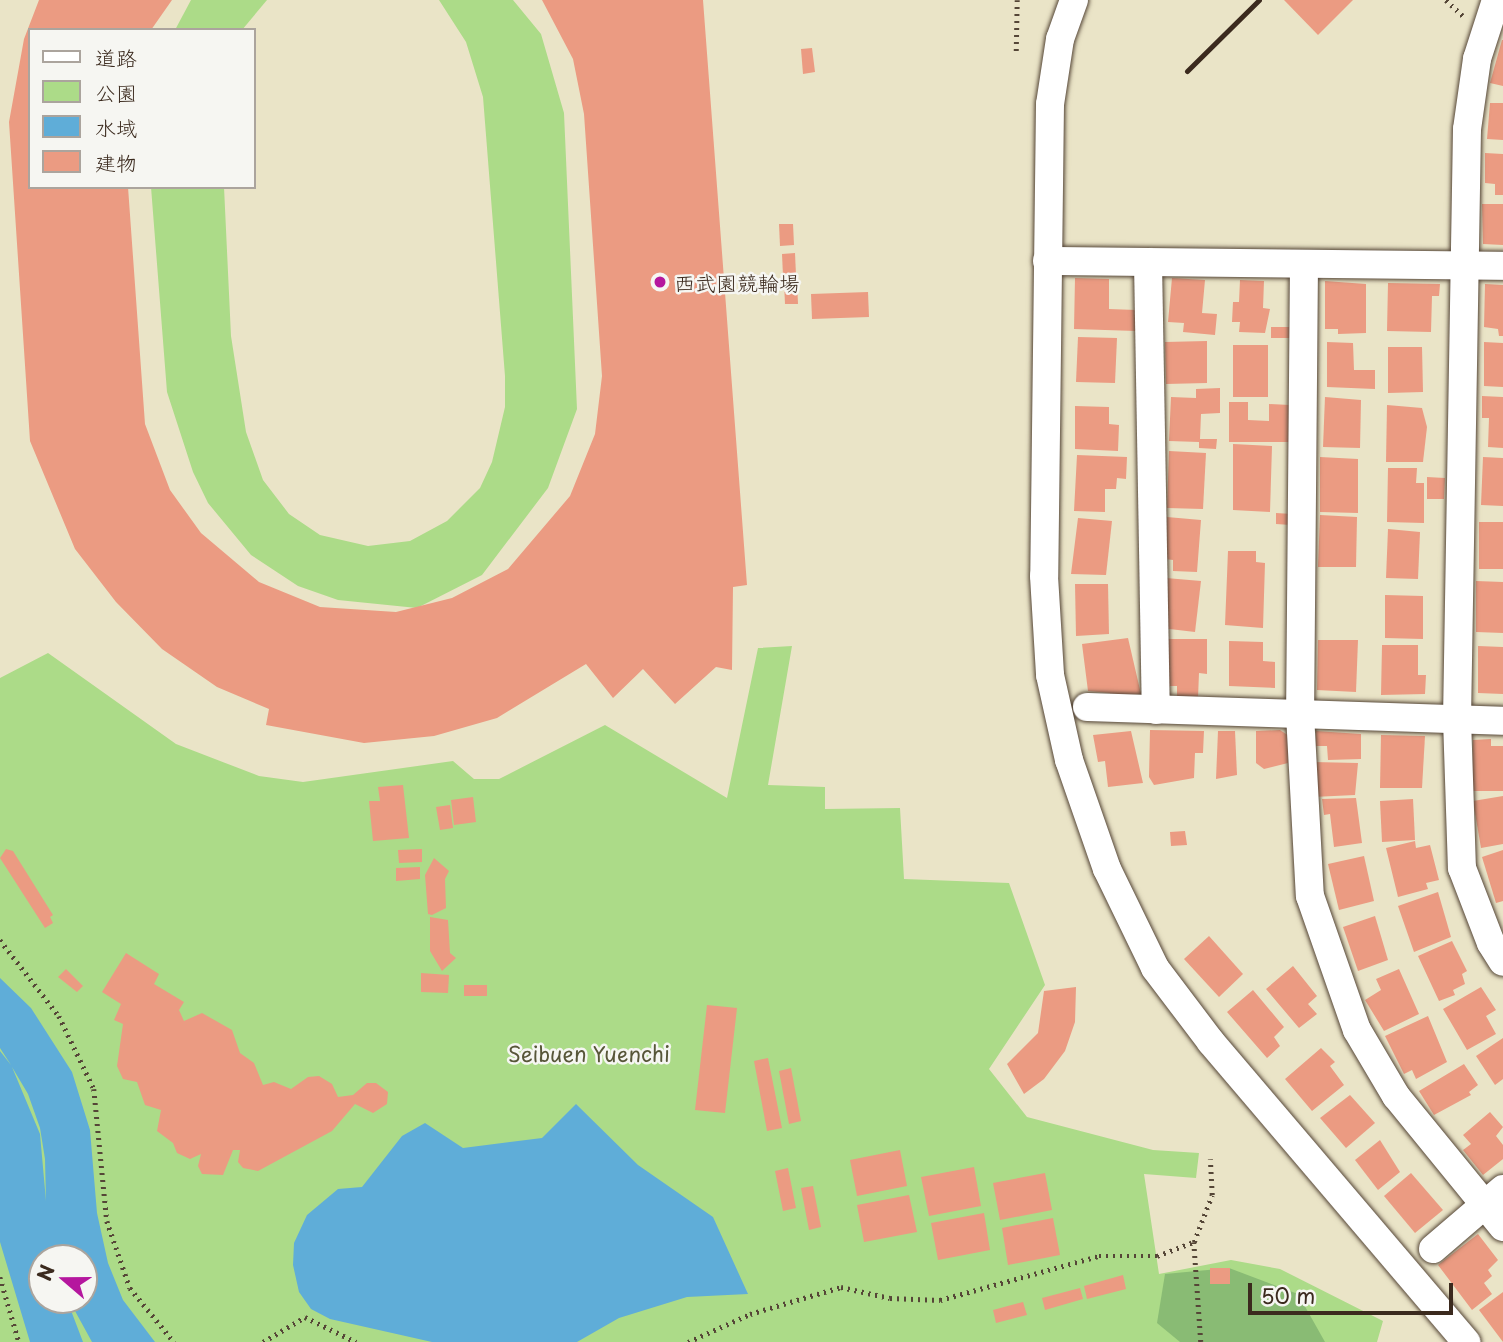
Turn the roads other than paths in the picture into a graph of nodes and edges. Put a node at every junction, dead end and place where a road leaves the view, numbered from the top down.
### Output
1 (1074, 0) edge
2 (1496, 0) edge
3 (1047, 261) junction
4 (1148, 262) junction
5 (1304, 264) junction
6 (1463, 266) junction
7 (1503, 266) edge
8 (1087, 707) dead end
9 (1156, 710) junction
10 (1300, 714) junction
11 (1457, 719) junction
12 (1503, 721) edge
13 (1503, 962) edge
14 (1494, 1196) edge
15 (1503, 1227) edge
16 (1433, 1249) dead end
17 (1466, 1342) edge

1 - 3 street
2 - 6 street
3 - 4 street
3 - 17 street
4 - 5 street
4 - 9 street
5 - 6 street
5 - 10 street
6 - 7 street
6 - 11 street
8 - 9 street
9 - 10 street
10 - 11 street
10 - 14 street
11 - 12 street
11 - 13 street
14 - 15 street
14 - 16 street

